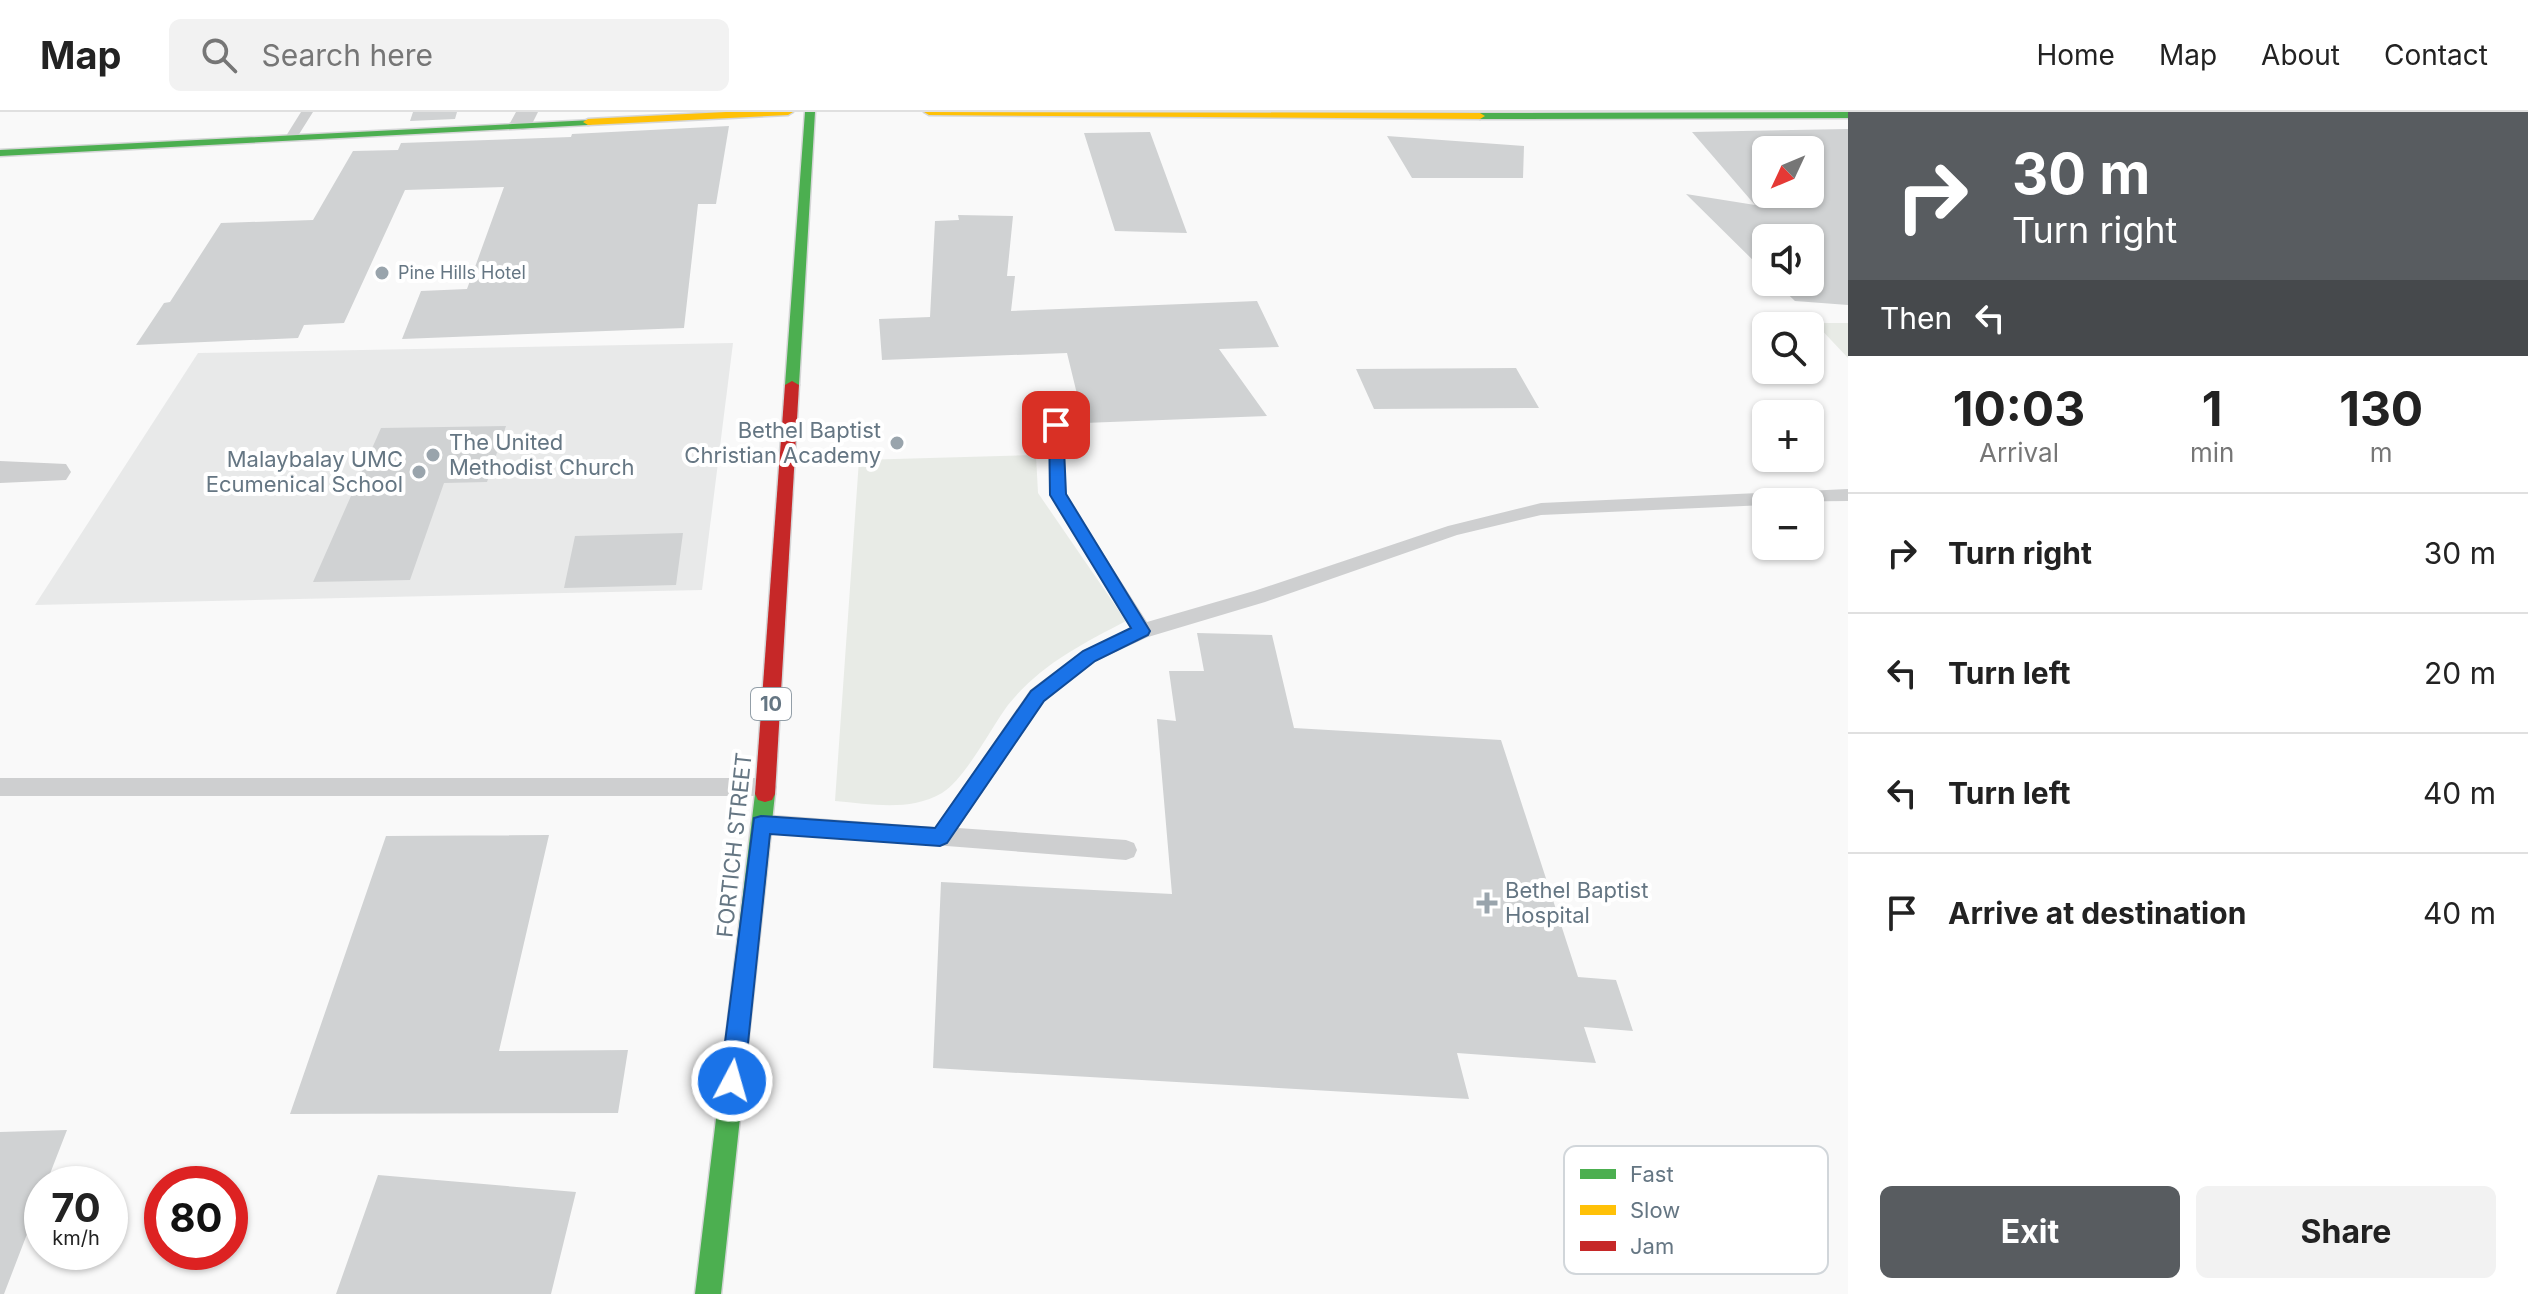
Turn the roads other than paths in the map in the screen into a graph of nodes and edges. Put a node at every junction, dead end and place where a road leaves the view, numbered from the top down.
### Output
1 (307, 112) edge
2 (788, 112) edge
3 (810, 112) edge
4 (929, 112) edge
5 (1776, 113) edge
6 (1848, 115) edge
7 (524, 118) edge
8 (292, 136) junction
9 (0, 153) edge
10 (1056, 425) dead end
11 (0, 472) edge
12 (54, 472) dead end
13 (1848, 495) edge
14 (1142, 631) junction
15 (0, 787) edge
16 (766, 787) junction
17 (761, 824) junction
18 (940, 837) junction
19 (1126, 850) dead end
20 (708, 1294) edge

1 - 8 lane
2 - 7 main road
3 - 16 main road, FORTICH STREET / 10
4 - 5 main road
5 - 6 main road
7 - 8 main road
8 - 9 main road
10 - 14 lane
11 - 12 street
13 - 14 lane
14 - 18 lane
15 - 16 lane
16 - 17 main road, FORTICH STREET / 10
17 - 18 lane
17 - 20 main road, FORTICH STREET / 10
18 - 19 lane

